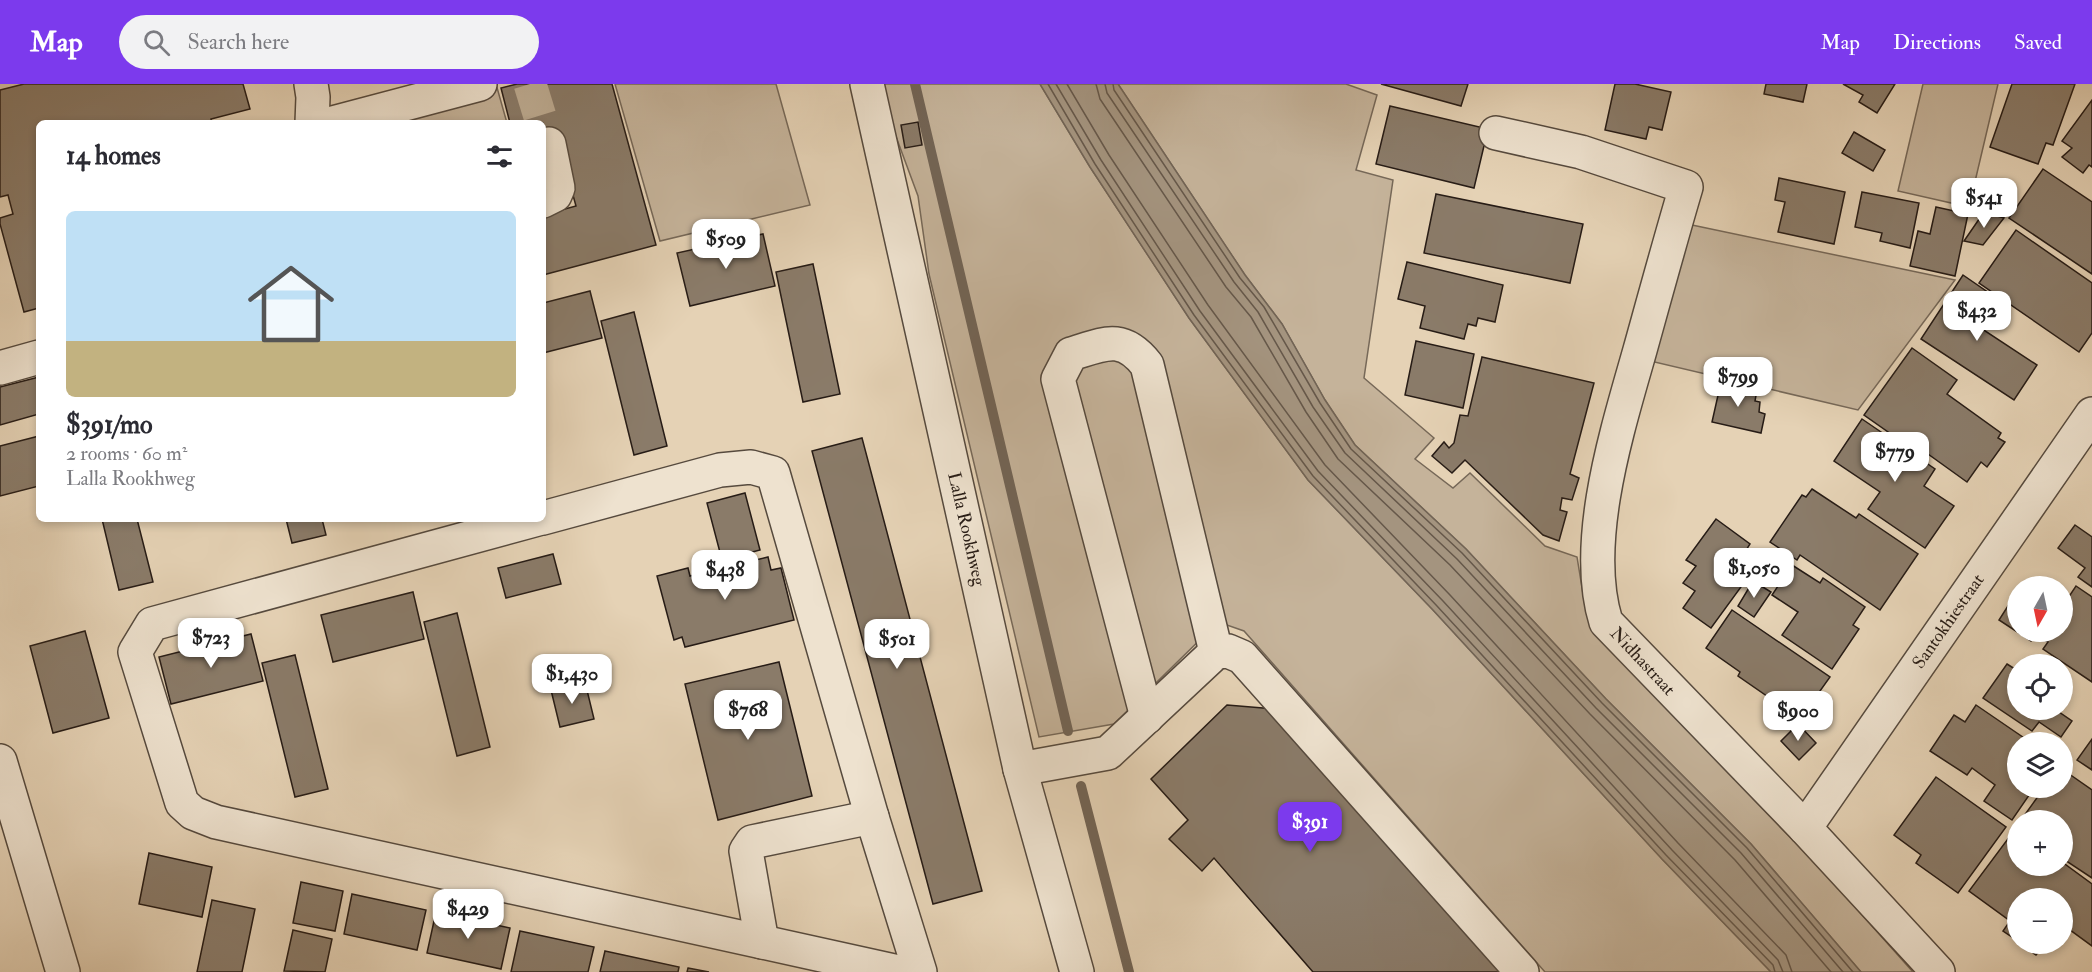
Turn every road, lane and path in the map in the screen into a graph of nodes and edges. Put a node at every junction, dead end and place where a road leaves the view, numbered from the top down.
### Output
1 (311, 84) edge
2 (480, 84) edge
3 (867, 84) edge
4 (312, 120) edge
5 (344, 120) edge
6 (1496, 133) dead end
7 (549, 144) dead end
8 (546, 200) edge
9 (36, 358) edge
10 (0, 368) edge
11 (2092, 414) edge
12 (546, 517) edge
13 (527, 522) edge
14 (1216, 652) junction
15 (1147, 717) junction
16 (0, 761) edge
17 (1020, 769) junction
18 (872, 817) junction
19 (1804, 828) junction
20 (762, 942) junction
21 (63, 972) edge
22 (899, 972) edge
23 (920, 972) edge
24 (1077, 972) edge
25 (1522, 972) edge
26 (1938, 972) edge

1 - 4 street
2 - 5 street
3 - 17 street, Lalla Rookhweg
6 - 19 street, Nidhastraat
7 - 8 street
9 - 10 street
11 - 19 street, Santokhiestraat
12 - 18 street
13 - 20 street
14 - 15 street
14 - 15 street
14 - 25 street
15 - 17 street
16 - 21 street
17 - 24 street, Lalla Rookhweg
18 - 20 street
18 - 23 street
19 - 26 street, Nidhastraat
20 - 22 street

